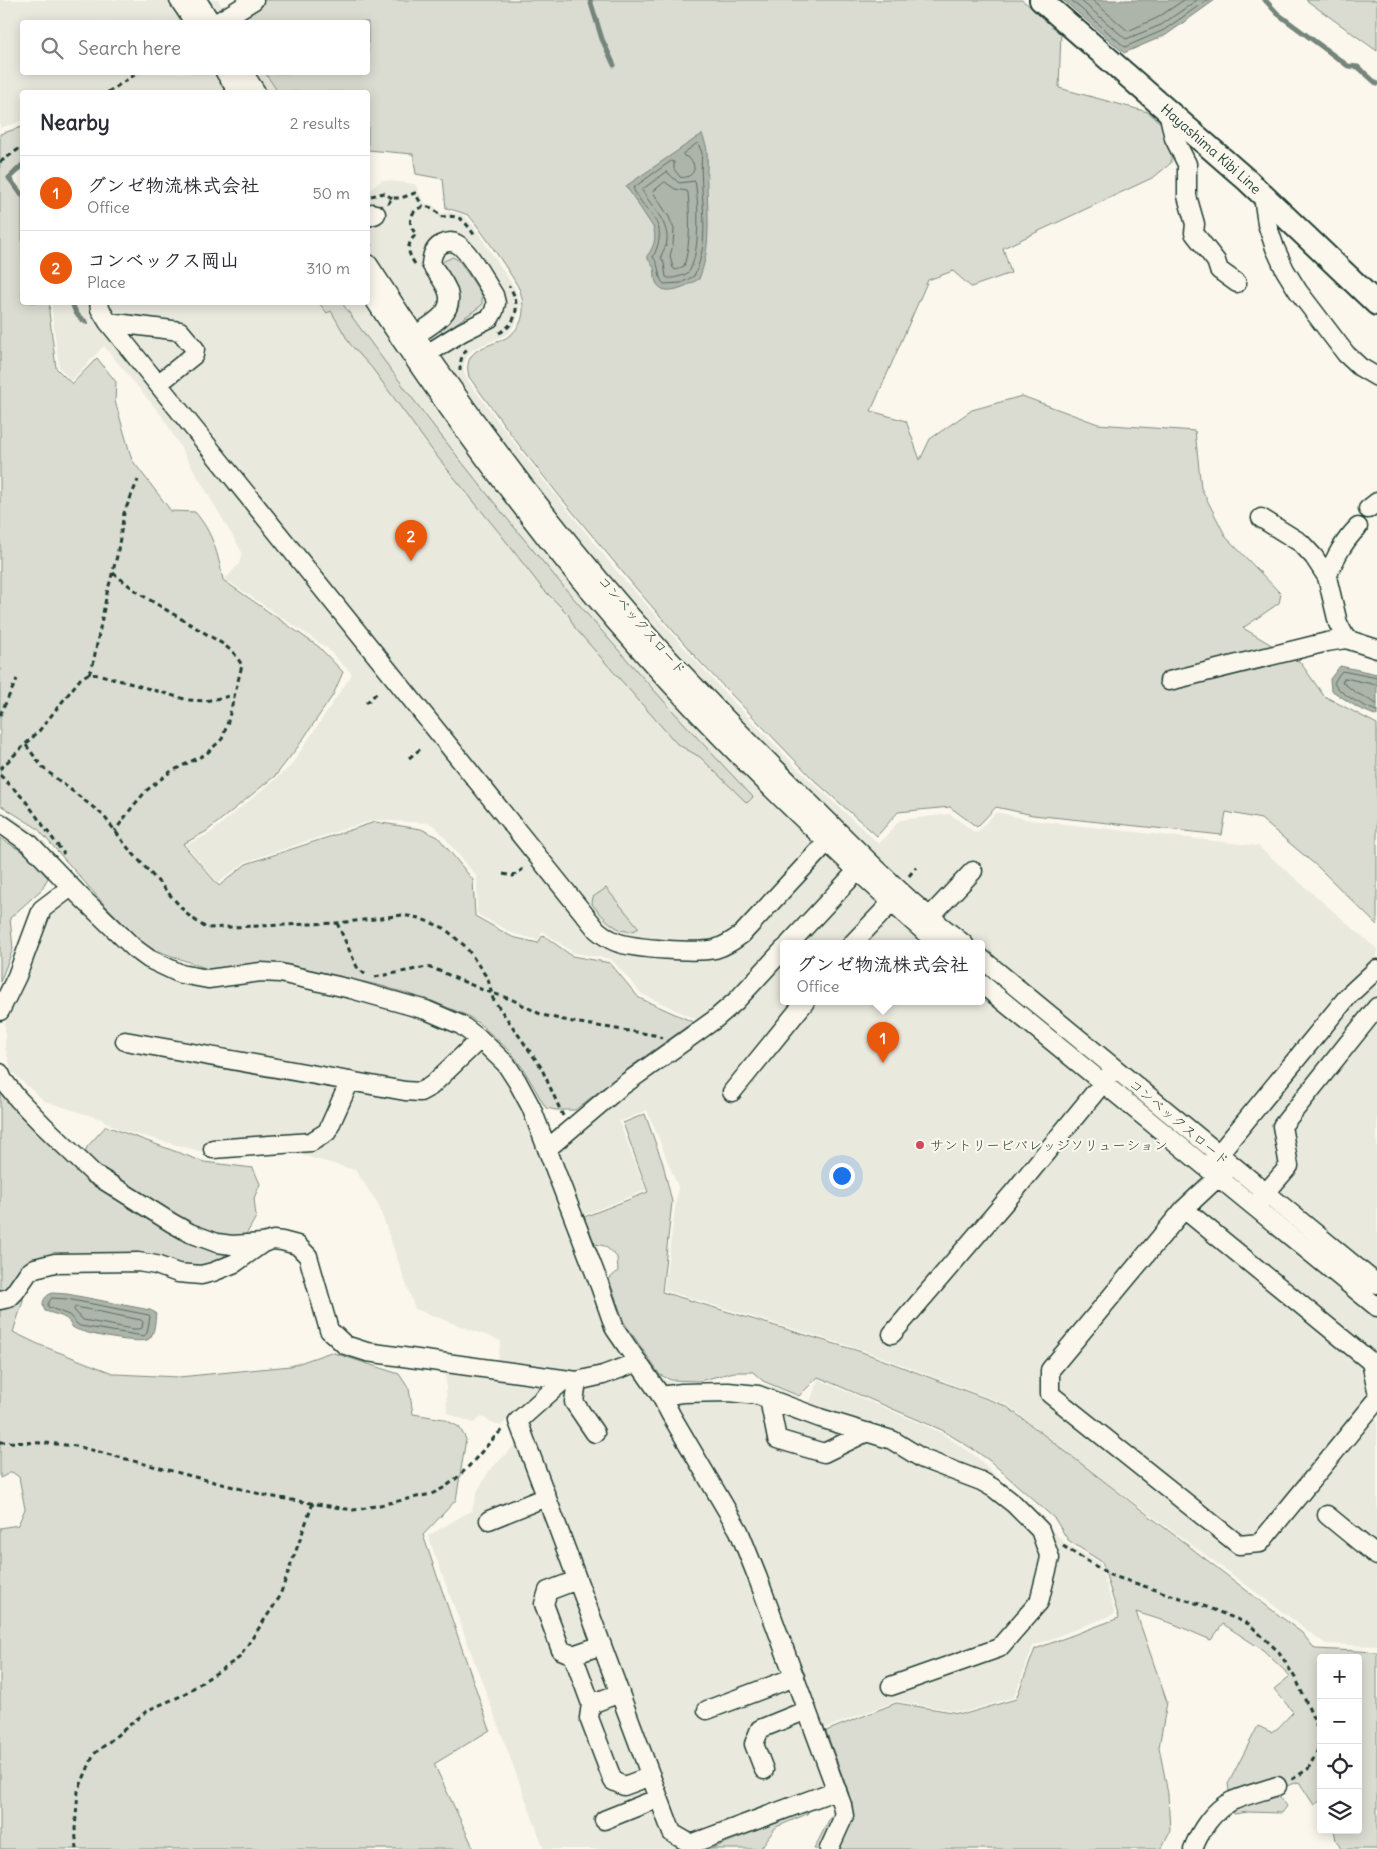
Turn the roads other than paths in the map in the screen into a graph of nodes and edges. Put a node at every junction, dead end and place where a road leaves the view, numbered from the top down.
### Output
1 (180, 0) edge
2 (197, 0) edge
3 (254, 0) edge
4 (1041, 0) edge
5 (193, 20) edge
6 (210, 20) edge
7 (221, 20) edge
8 (227, 75) edge
9 (245, 75) edge
10 (237, 90) edge
11 (255, 90) edge
12 (1168, 111) junction
13 (1262, 196) junction
14 (370, 257) edge
15 (1238, 283) dead end
16 (370, 293) edge
17 (1377, 304) edge
18 (99, 305) edge
19 (108, 322) junction
20 (414, 336) junction
21 (428, 354) junction
22 (1377, 377) edge
23 (158, 384) junction
24 (1261, 518) dead end
25 (1358, 527) dead end
26 (1327, 577) junction
27 (1346, 639) junction
28 (1377, 649) edge
29 (1170, 681) dead end
30 (0, 823) edge
31 (827, 842) junction
32 (857, 871) junction
33 (972, 871) dead end
34 (68, 884) junction
35 (896, 897) junction
36 (925, 922) junction
37 (793, 940) edge
38 (856, 940) edge
39 (936, 940) edge
40 (957, 940) edge
41 (780, 953) edge
42 (985, 961) edge
43 (1377, 969) edge
44 (985, 986) edge
45 (803, 1005) edge
46 (1377, 1007) edge
47 (0, 1011) edge
48 (480, 1039) junction
49 (125, 1041) dead end
50 (1115, 1069) junction
51 (0, 1073) edge
52 (350, 1081) junction
53 (1103, 1083) junction
54 (732, 1092) dead end
55 (213, 1148) dead end
56 (547, 1149) junction
57 (1219, 1166) junction
58 (1260, 1200) junction
59 (1184, 1209) junction
60 (262, 1242) junction
61 (1377, 1284) edge
62 (0, 1300) edge
63 (1377, 1307) edge
64 (892, 1334) dead end
65 (638, 1362) junction
66 (571, 1380) junction
67 (1377, 1390) edge
68 (661, 1396) junction
69 (769, 1399) junction
70 (1377, 1400) edge
71 (867, 1432) junction
72 (595, 1433) dead end
73 (546, 1497) junction
74 (1327, 1516) dead end
75 (489, 1520) dead end
76 (1377, 1556) edge
77 (577, 1580) junction
78 (602, 1645) junction
79 (573, 1655) junction
80 (795, 1677) junction
81 (891, 1686) dead end
82 (620, 1693) junction
83 (591, 1704) junction
84 (707, 1710) dead end
85 (808, 1710) junction
86 (764, 1770) dead end
87 (651, 1776) junction
88 (1277, 1786) road end
89 (837, 1790) junction
90 (659, 1798) junction
91 (604, 1820) dead end
92 (686, 1847) edge
93 (829, 1849) edge
94 (1193, 1849) edge

1 - 5 street
2 - 6 street
3 - 7 street
4 - 12 main road, Hayashima Kibi Line
8 - 10 street
9 - 11 street
12 - 13 main road, Hayashima Kibi Line
12 - 15 street
13 - 17 main road, Hayashima Kibi Line
13 - 22 street
14 - 20 street, コンベックスロード
16 - 31 street, コンベックスロード
18 - 19 street
19 - 23 street
19 - 23 street
20 - 21 street, コンベックスロード
20 - 21 street
21 - 35 street, コンベックスロード
23 - 31 street
24 - 26 street
25 - 26 street
26 - 27 street
27 - 28 street
27 - 29 street
30 - 34 street
31 - 32 street, コンベックスロード
32 - 35 street, コンベックスロード
32 - 37 street
33 - 36 street
34 - 47 street
34 - 48 street
35 - 36 street, コンベックスロード
35 - 38 street
36 - 39 street, コンベックスロード
36 - 40 street, コンベックスロード
41 - 56 street
42 - 50 street, コンベックスロード
43 - 57 street
44 - 53 street, コンベックスロード
45 - 54 street
46 - 58 street
48 - 52 street
48 - 56 street
49 - 52 street
50 - 53 street
50 - 57 street, コンベックスロード
51 - 60 street
52 - 55 street
53 - 57 street, コンベックスロード
53 - 64 street
56 - 65 street
57 - 58 street, コンベックスロード
57 - 59 street
58 - 61 street, コンベックスロード
58 - 63 street, コンベックスロード
59 - 67 street
59 - 70 street
60 - 62 street
60 - 66 street
65 - 66 street
65 - 68 street
66 - 72 street
66 - 73 street
68 - 69 street
68 - 80 street
69 - 71 street
69 - 71 street
71 - 81 street
73 - 75 street
73 - 77 street
74 - 76 street
77 - 78 street
77 - 79 street
78 - 79 street
78 - 82 street
79 - 83 street
80 - 84 street
80 - 85 street
82 - 83 street
82 - 87 street
83 - 87 street
85 - 86 street
85 - 89 street
87 - 90 street
88 - 94 street
89 - 92 street
89 - 93 street
90 - 91 street
90 - 92 street

